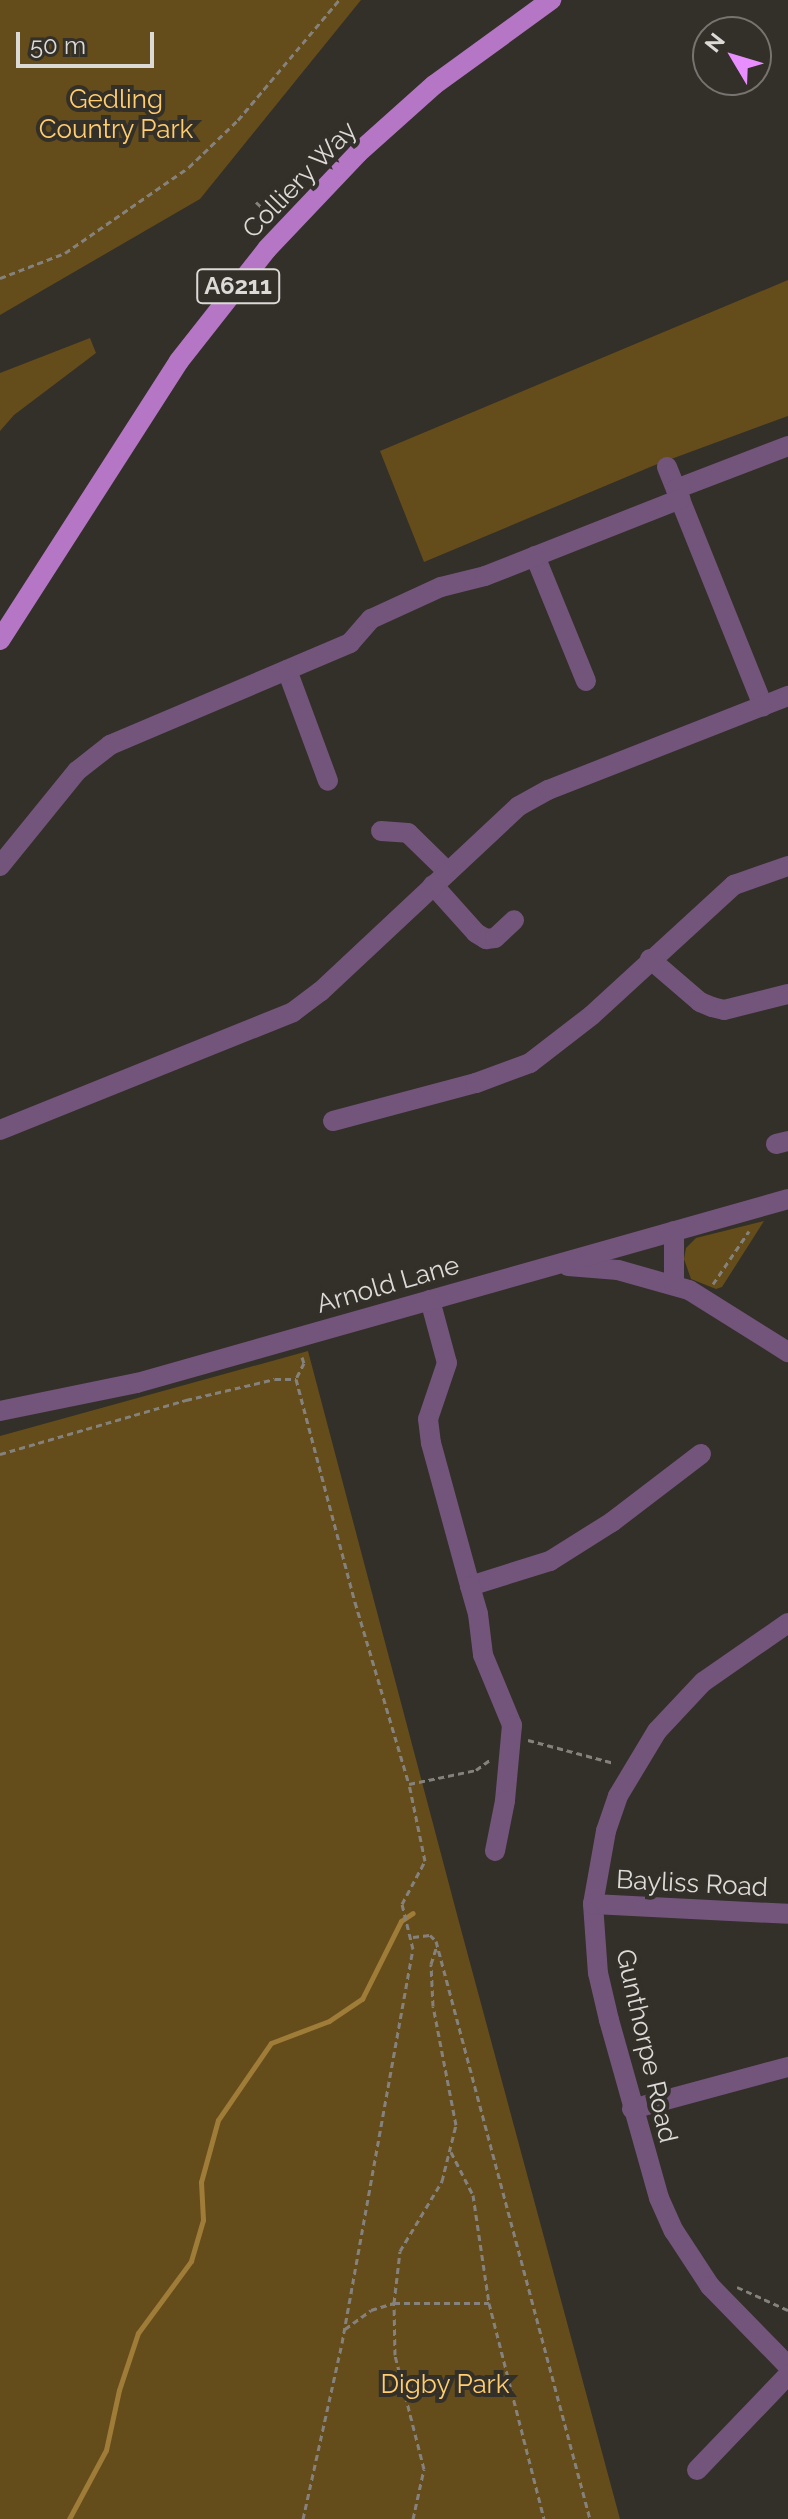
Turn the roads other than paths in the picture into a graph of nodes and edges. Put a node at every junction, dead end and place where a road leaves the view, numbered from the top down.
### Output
1 (551, 0) edge
2 (788, 446) edge
3 (667, 467) dead end
4 (678, 494) junction
5 (535, 556) junction
6 (0, 640) edge
7 (287, 670) junction
8 (586, 681) dead end
9 (788, 696) edge
10 (763, 706) junction
11 (328, 781) dead end
12 (381, 831) dead end
13 (0, 866) edge
14 (788, 866) edge
15 (440, 879) junction
16 (514, 920) dead end
17 (650, 959) junction
18 (788, 994) edge
19 (333, 1121) dead end
20 (0, 1130) edge
21 (788, 1199) edge
22 (674, 1231) junction
23 (557, 1265) junction
24 (674, 1284) junction
25 (430, 1300) junction
26 (788, 1352) edge
27 (0, 1411) edge
28 (701, 1454) dead end
29 (470, 1586) junction
30 (786, 1630) edge
31 (495, 1851) dead end
32 (593, 1904) junction
33 (788, 1914) edge
34 (788, 2067) edge
35 (632, 2109) junction
36 (788, 2366) edge
37 (788, 2375) edge
38 (697, 2470) dead end

1 - 6 main road, Colliery Way / A6211
2 - 4 street
3 - 4 street
4 - 5 street
4 - 10 street
5 - 7 street
5 - 8 street
7 - 11 street
7 - 13 street
9 - 10 street
10 - 15 street
12 - 15 street
14 - 17 street
15 - 16 street
15 - 20 street
17 - 18 street
17 - 19 street
21 - 22 street, Arnold Lane
22 - 23 street, Arnold Lane
22 - 24 street
23 - 24 street
23 - 25 street, Arnold Lane
24 - 26 street
25 - 27 street, Arnold Lane
25 - 29 street
28 - 29 street
29 - 31 street
30 - 32 street, Gunthorpe Road
32 - 33 street, Bayliss Road
32 - 35 street, Gunthorpe Road
34 - 35 street
35 - 36 street, Gunthorpe Road
37 - 38 street

